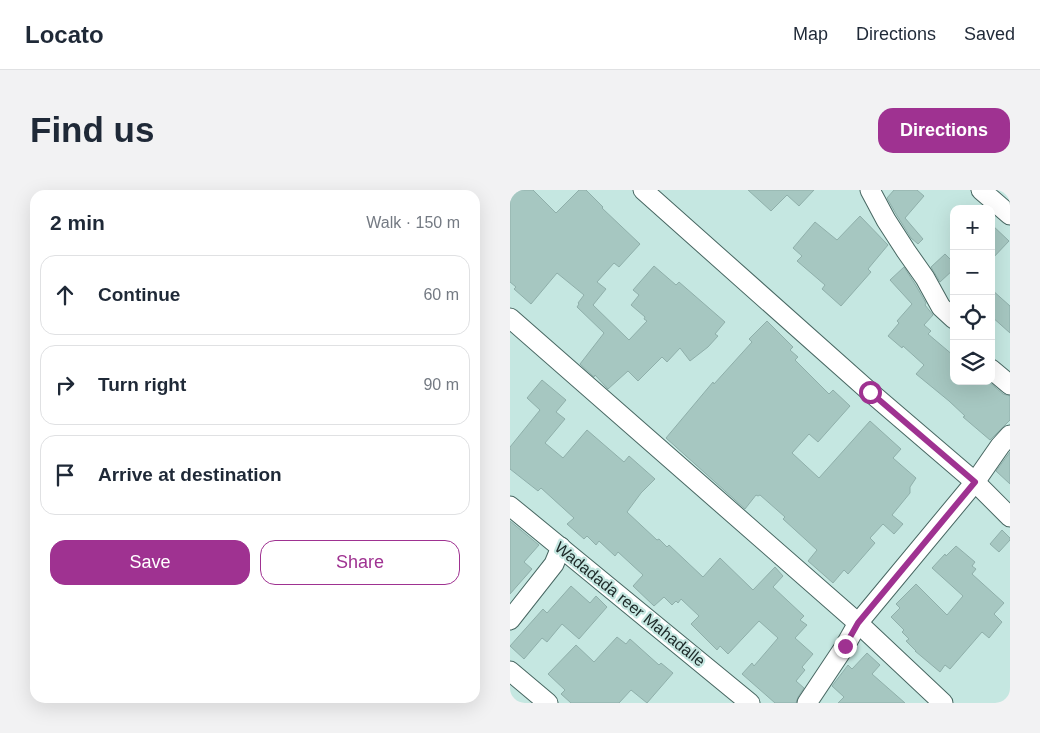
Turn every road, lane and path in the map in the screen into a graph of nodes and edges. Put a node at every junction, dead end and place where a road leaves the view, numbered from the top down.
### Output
1 (643, 190) edge
2 (870, 190) edge
3 (980, 190) edge
4 (1010, 215) edge
5 (950, 315) edge
6 (510, 318) edge
7 (995, 372) edge
8 (1010, 385) edge
9 (1010, 435) edge
10 (975, 482) junction
11 (510, 506) edge
12 (1010, 517) edge
13 (561, 548) junction
14 (510, 620) edge
15 (858, 623) junction
16 (510, 671) edge
17 (548, 703) edge
18 (750, 703) edge
19 (807, 703) edge
20 (942, 703) edge

1 - 10 street
2 - 5 street
3 - 4 street
6 - 15 street
7 - 8 street
9 - 10 street
10 - 12 street
10 - 15 street
11 - 13 street, Wadadada reer Mahadalle
13 - 14 street
13 - 18 street, Wadadada reer Mahadalle
15 - 19 street
15 - 20 street
16 - 17 street

